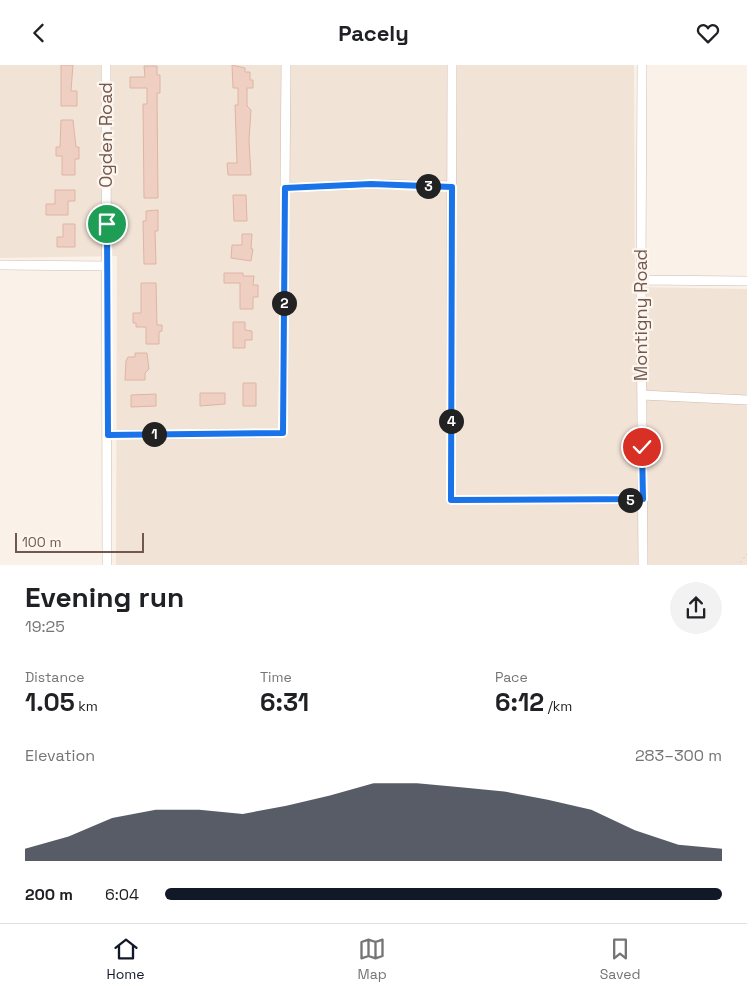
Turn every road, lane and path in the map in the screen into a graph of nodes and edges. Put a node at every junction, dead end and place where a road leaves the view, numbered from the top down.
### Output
1 (106, 65) edge
2 (286, 65) edge
3 (452, 65) edge
4 (642, 65) edge
5 (452, 187) junction
6 (285, 188) junction
7 (0, 265) edge
8 (107, 266) junction
9 (640, 280) junction
10 (747, 281) edge
11 (642, 395) junction
12 (747, 400) edge
13 (108, 435) junction
14 (643, 499) junction
15 (747, 554) edge
16 (107, 565) edge
17 (643, 565) edge
18 (737, 565) edge

1 - 8 street, Ogden Road
2 - 6 street
3 - 5 street
4 - 9 street, Montigny Road
5 - 6 street
5 - 14 street
6 - 13 street
7 - 8 street
8 - 13 street, Ogden Road
9 - 10 street
9 - 11 street, Montigny Road
11 - 12 street
11 - 14 street, Montigny Road
13 - 16 street, Ogden Road
14 - 17 street, Montigny Road
15 - 18 path

